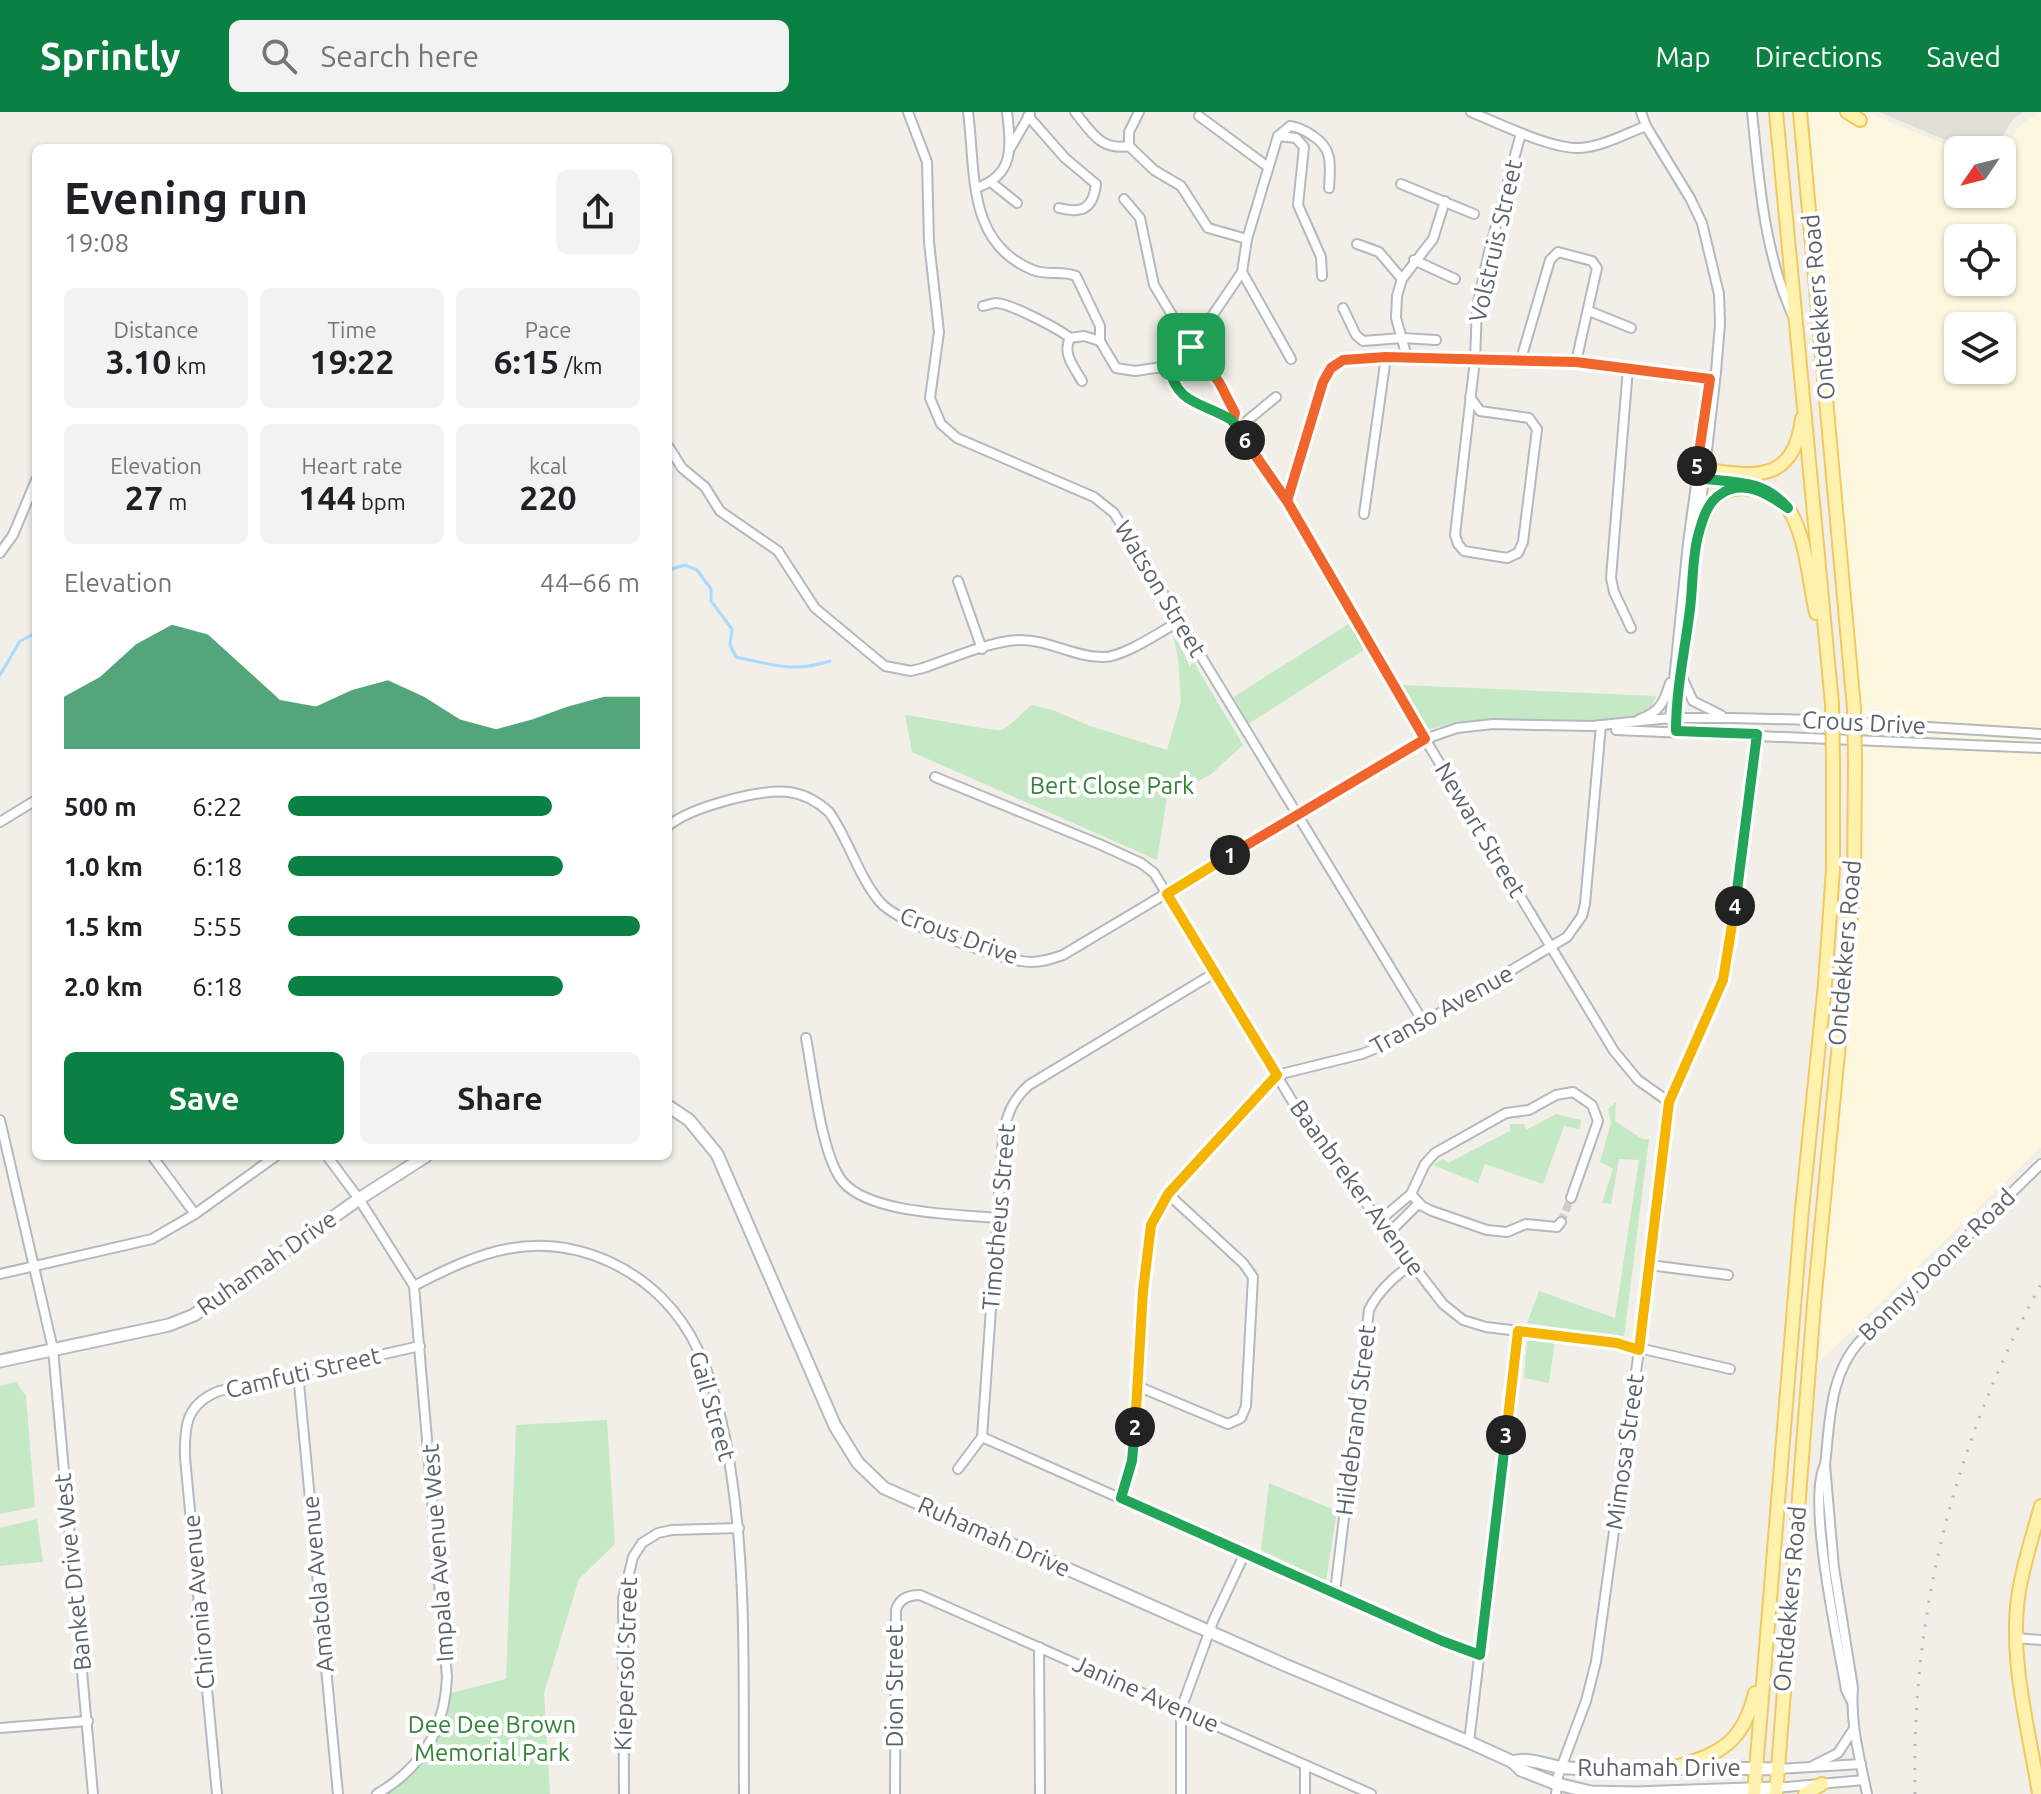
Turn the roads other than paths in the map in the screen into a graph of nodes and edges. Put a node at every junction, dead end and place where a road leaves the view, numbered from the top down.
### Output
1 (908, 112) edge
2 (968, 112) edge
3 (1007, 112) edge
4 (1075, 112) edge
5 (1139, 112) edge
6 (1471, 112) edge
7 (1641, 112) edge
8 (1752, 112) edge
9 (1776, 112) edge
10 (1800, 112) edge
11 (1847, 112) edge
12 (1030, 114) edge
13 (1199, 116) dead end
14 (1860, 120) dead end
15 (1646, 126) junction
16 (1521, 133) junction
17 (1278, 136) junction
18 (1129, 146) junction
19 (1011, 148) junction
20 (1268, 167) junction
21 (992, 183) junction
22 (1401, 184) dead end
23 (976, 188) junction
24 (1329, 188) dead end
25 (1124, 199) dead end
26 (1445, 201) junction
27 (1017, 203) dead end
28 (1059, 208) dead end
29 (1474, 214) dead end
30 (1247, 239) junction
31 (1357, 244) dead end
32 (1414, 260) junction
33 (1242, 272) junction
34 (1322, 276) dead end
35 (1402, 279) junction
36 (1455, 279) dead end
37 (983, 306) dead end
38 (1343, 308) dead end
39 (1589, 311) junction
40 (1631, 328) dead end
41 (1798, 328) junction
42 (1070, 338) junction
43 (1402, 338) junction
44 (1436, 340) dead end
45 (1100, 341) junction
46 (1191, 347) junction
47 (1386, 357) junction
48 (1407, 357) junction
49 (1291, 359) dead end
50 (1475, 359) junction
51 (1521, 359) junction
52 (1576, 362) junction
53 (1715, 364) junction
54 (1169, 366) junction
55 (1628, 368) junction
56 (1710, 379) junction
57 (1082, 381) dead end
58 (1276, 397) dead end
59 (1470, 397) junction
60 (1804, 404) junction
61 (1235, 425) junction
62 (672, 453) edge
63 (1701, 474) junction
64 (32, 490) edge
65 (1287, 501) junction
66 (1788, 508) junction
67 (1364, 514) dead end
68 (1698, 536) junction
69 (0, 553) edge
70 (958, 581) dead end
71 (1180, 621) junction
72 (1631, 628) dead end
73 (982, 649) junction
74 (1827, 667) junction
75 (1677, 672) junction
76 (1673, 718) junction
77 (1732, 718) junction
78 (1620, 725) junction
79 (1598, 727) junction
80 (1673, 731) junction
81 (1757, 734) junction
82 (2041, 734) edge
83 (1425, 739) junction
84 (2041, 748) edge
85 (935, 777) dead end
86 (32, 802) edge
87 (1296, 815) junction
88 (672, 821) edge
89 (0, 822) edge
90 (1167, 894) junction
91 (1551, 948) junction
92 (1216, 972) junction
93 (1424, 1023) junction
94 (806, 1038) dead end
95 (1277, 1075) junction
96 (1669, 1102) junction
97 (672, 1109) edge
98 (0, 1120) edge
99 (155, 1160) edge
100 (270, 1160) edge
101 (330, 1160) edge
102 (420, 1160) edge
103 (2041, 1164) edge
104 (1168, 1194) junction
105 (1411, 1194) junction
106 (1571, 1198) tunnel mouth
107 (359, 1199) junction
108 (1419, 1203) junction
109 (195, 1214) junction
110 (998, 1218) junction
111 (1379, 1221) junction
112 (1561, 1222) dead end
113 (1388, 1234) junction
114 (1412, 1265) junction
115 (1649, 1265) junction
116 (32, 1267) junction
117 (0, 1274) edge
118 (1728, 1275) dead end
119 (414, 1286) junction
120 (1518, 1331) junction
121 (420, 1346) junction
122 (53, 1349) junction
123 (1639, 1350) junction
124 (0, 1361) edge
125 (1730, 1369) dead end
126 (298, 1373) junction
127 (1137, 1386) junction
128 (193, 1411) joint
129 (982, 1437) junction
130 (958, 1469) dead end
131 (1121, 1498) junction
132 (2041, 1506) edge
133 (739, 1528) junction
134 (1245, 1553) junction
135 (1335, 1592) junction
136 (920, 1595) joint
137 (1210, 1631) junction
138 (2017, 1638) junction
139 (2041, 1640) edge
140 (1039, 1647) junction
141 (1480, 1655) junction
142 (1764, 1658) junction
143 (1181, 1709) junction
144 (88, 1721) junction
145 (0, 1728) edge
146 (1854, 1728) junction
147 (1469, 1742) junction
148 (1513, 1762) junction
149 (1861, 1764) junction
150 (1305, 1765) junction
151 (1676, 1767) junction
152 (1561, 1768) junction
153 (1756, 1768) junction
154 (1777, 1769) junction
155 (1806, 1769) junction
156 (1864, 1780) junction
157 (1822, 1784) junction
158 (1557, 1789) edge
159 (1754, 1791) edge
160 (1776, 1791) edge
161 (93, 1794) edge
162 (217, 1794) edge
163 (338, 1794) edge
164 (377, 1794) edge
165 (624, 1794) edge
166 (744, 1794) edge
167 (895, 1794) edge
168 (1040, 1794) edge
169 (1181, 1794) edge
170 (1305, 1794) edge
171 (1371, 1794) edge
172 (1805, 1794) edge
173 (1867, 1794) edge
174 (2039, 1794) edge

1 - 71 street, Watson Street
2 - 23 street
3 - 19 street
4 - 18 street
5 - 18 street
6 - 16 street
7 - 15 street
8 - 41 street, Ontdekkers Road
9 - 41 main road, Ontdekkers Road
10 - 154 main road, Ontdekkers Road, bridge
11 - 14 main road
12 - 19 street
12 - 28 street
13 - 20 street
15 - 16 street
15 - 53 street
16 - 50 street, Volstruis Street
17 - 20 street
17 - 24 street
17 - 34 street
18 - 30 street
19 - 21 street
20 - 30 street
21 - 23 street
21 - 27 street
22 - 26 street
23 - 45 street
25 - 46 street
26 - 29 street
26 - 32 street
30 - 33 street
31 - 35 street
32 - 35 street
32 - 36 street
33 - 46 street
33 - 49 street
35 - 43 street
37 - 42 street
38 - 43 street
39 - 40 street
39 - 51 street
39 - 52 street
41 - 60 main road, Ontdekkers Road
42 - 45 street
42 - 57 street
43 - 44 street
43 - 48 street
45 - 54 street
46 - 54 street
46 - 61 street
47 - 48 street
47 - 65 street
47 - 67 street
48 - 50 street
50 - 51 street
50 - 59 street, Volstruis Street
51 - 52 street
52 - 55 street
53 - 56 street
53 - 63 street
54 - 61 street
55 - 56 street
55 - 72 street
56 - 63 street
58 - 61 street
59 - 59 street, Volstruis Street
60 - 63 main road
60 - 74 main road, Ontdekkers Road
61 - 65 street, Newart Street
62 - 73 street
63 - 66 main road
63 - 68 street
63 - 75 street
64 - 69 street
65 - 83 street, Newart Street
66 - 68 main road
66 - 74 main road
68 - 75 street
70 - 73 street
71 - 73 street
71 - 87 street, Watson Street
74 - 142 main road, Ontdekkers Road, bridge
75 - 76 street
75 - 77 street
75 - 78 street
76 - 77 street, Crous Drive
76 - 78 street, Crous Drive
76 - 80 street
77 - 82 street, Crous Drive
78 - 79 street, Crous Drive
79 - 80 street, Crous Drive
79 - 83 street, Crous Drive
79 - 91 street, Transo Avenue
80 - 81 street, Crous Drive
81 - 84 street, Crous Drive
81 - 96 street, Mimosa Street
83 - 87 street, Crous Drive
83 - 91 street, Newart Street
85 - 90 street, Baanbreker Avenue
86 - 89 street
87 - 90 street, Crous Drive
87 - 93 street, Watson Street
88 - 90 street, Crous Drive
90 - 92 street, Baanbreker Avenue
91 - 93 street, Transo Avenue
91 - 96 street, Newart Street
92 - 95 street, Baanbreker Avenue
92 - 110 street, Timotheus Street
93 - 95 street, Transo Avenue
94 - 110 street
95 - 104 street
95 - 111 street, Baanbreker Avenue
96 - 115 street, Mimosa Street
97 - 137 street, Ruhamah Drive
98 - 116 street, Banket Drive West
99 - 109 street
100 - 109 street
101 - 107 street
102 - 107 street, Ruhamah Drive
103 - 146 street, Bonny Doone Road
104 - 127 street
104 - 127 street
105 - 106 street
105 - 108 street
105 - 111 street
107 - 119 street
107 - 122 street, Ruhamah Drive
108 - 112 street
108 - 113 street
109 - 116 street
110 - 129 street, Timotheus Street
111 - 113 street, Baanbreker Avenue
113 - 114 street, Baanbreker Avenue
114 - 120 street, Baanbreker Avenue
114 - 135 street, Hildebrand Street
115 - 118 street
115 - 123 street, Mimosa Street
116 - 117 street
116 - 122 street, Banket Drive West
119 - 121 street, Impala Avenue West
119 - 133 street, Gail Street
120 - 123 street, Baanbreker Avenue
120 - 141 street
121 - 126 street, Camfuti Street
121 - 164 street, Impala Avenue West
122 - 124 street, Ruhamah Drive
122 - 144 street, Banket Drive West
123 - 125 street, Baanbreker Avenue
123 - 152 street, Mimosa Street
126 - 128 street, Camfuti Street
126 - 163 street, Amatola Avenue
127 - 131 street
128 - 162 street, Chironia Avenue
129 - 130 street
129 - 131 street
131 - 134 street
132 - 138 main road
133 - 165 street, Kiepersol Street
133 - 166 street, Gail Street
134 - 135 street
134 - 137 street
135 - 141 street
136 - 140 street, Janine Avenue
136 - 167 street, Dion Street
137 - 143 street
137 - 147 street, Ruhamah Drive
138 - 139 street
138 - 174 main road
140 - 143 street, Janine Avenue
140 - 168 street
141 - 147 street
142 - 151 main road
142 - 153 main road, Ontdekkers Road
143 - 150 street, Janine Avenue
143 - 169 street
144 - 145 street
144 - 161 street, Banket Drive West
146 - 149 street, Bonny Doone Road
146 - 155 street, Ruhamah Drive
147 - 148 street, Ruhamah Drive
148 - 152 street, Ruhamah Drive
148 - 158 street, Ruhamah Drive
149 - 155 street, Ruhamah Drive
149 - 156 street, Bonny Doone Road
150 - 170 street
150 - 171 street, Janine Avenue
151 - 152 street, Ruhamah Drive
151 - 153 street, Ruhamah Drive
152 - 158 street, Mimosa Street
153 - 154 street, Ruhamah Drive
153 - 159 main road, Ontdekkers Road
154 - 155 street, Ruhamah Drive
154 - 160 main road, Ontdekkers Road
156 - 157 street, Ruhamah Drive
156 - 173 street, Bonny Doone Road
157 - 160 street, Ruhamah Drive
157 - 172 main road
158 - 159 street, Ruhamah Drive
159 - 160 street, Ruhamah Drive

